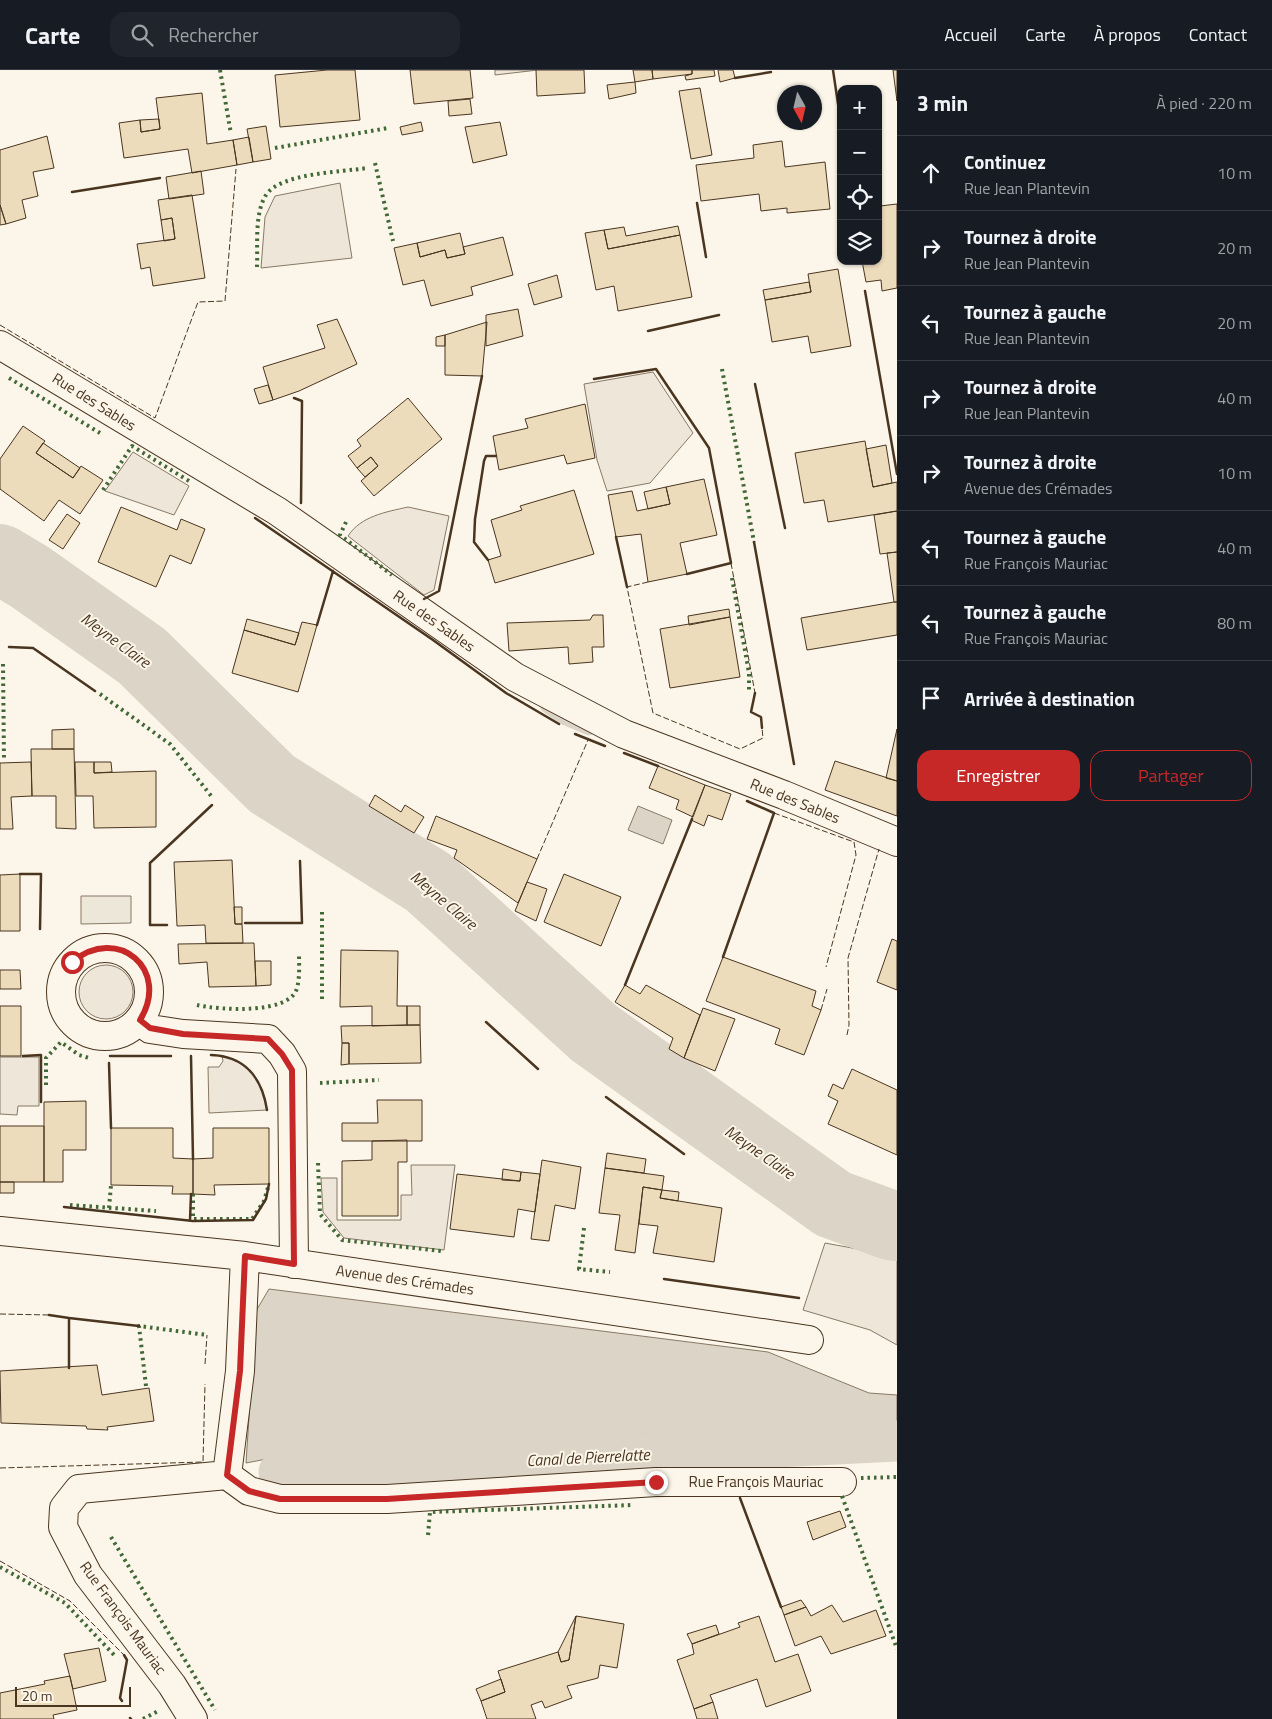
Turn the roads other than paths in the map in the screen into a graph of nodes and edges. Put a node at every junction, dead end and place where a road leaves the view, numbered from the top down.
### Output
1 (0, 346) edge
2 (897, 842) edge
3 (140, 1020) dead end
4 (0, 1231) edge
5 (245, 1256) junction
6 (294, 1264) junction
7 (809, 1340) dead end
8 (227, 1475) junction
9 (842, 1482) dead end
10 (193, 1719) edge

1 - 2 street, Rue des Sables
3 - 6 street
4 - 5 street, Avenue des Crémades
5 - 6 street, Avenue des Crémades
5 - 8 street
6 - 7 street, Avenue des Crémades
8 - 9 street, Rue François Mauriac
8 - 10 street, Rue François Mauriac

